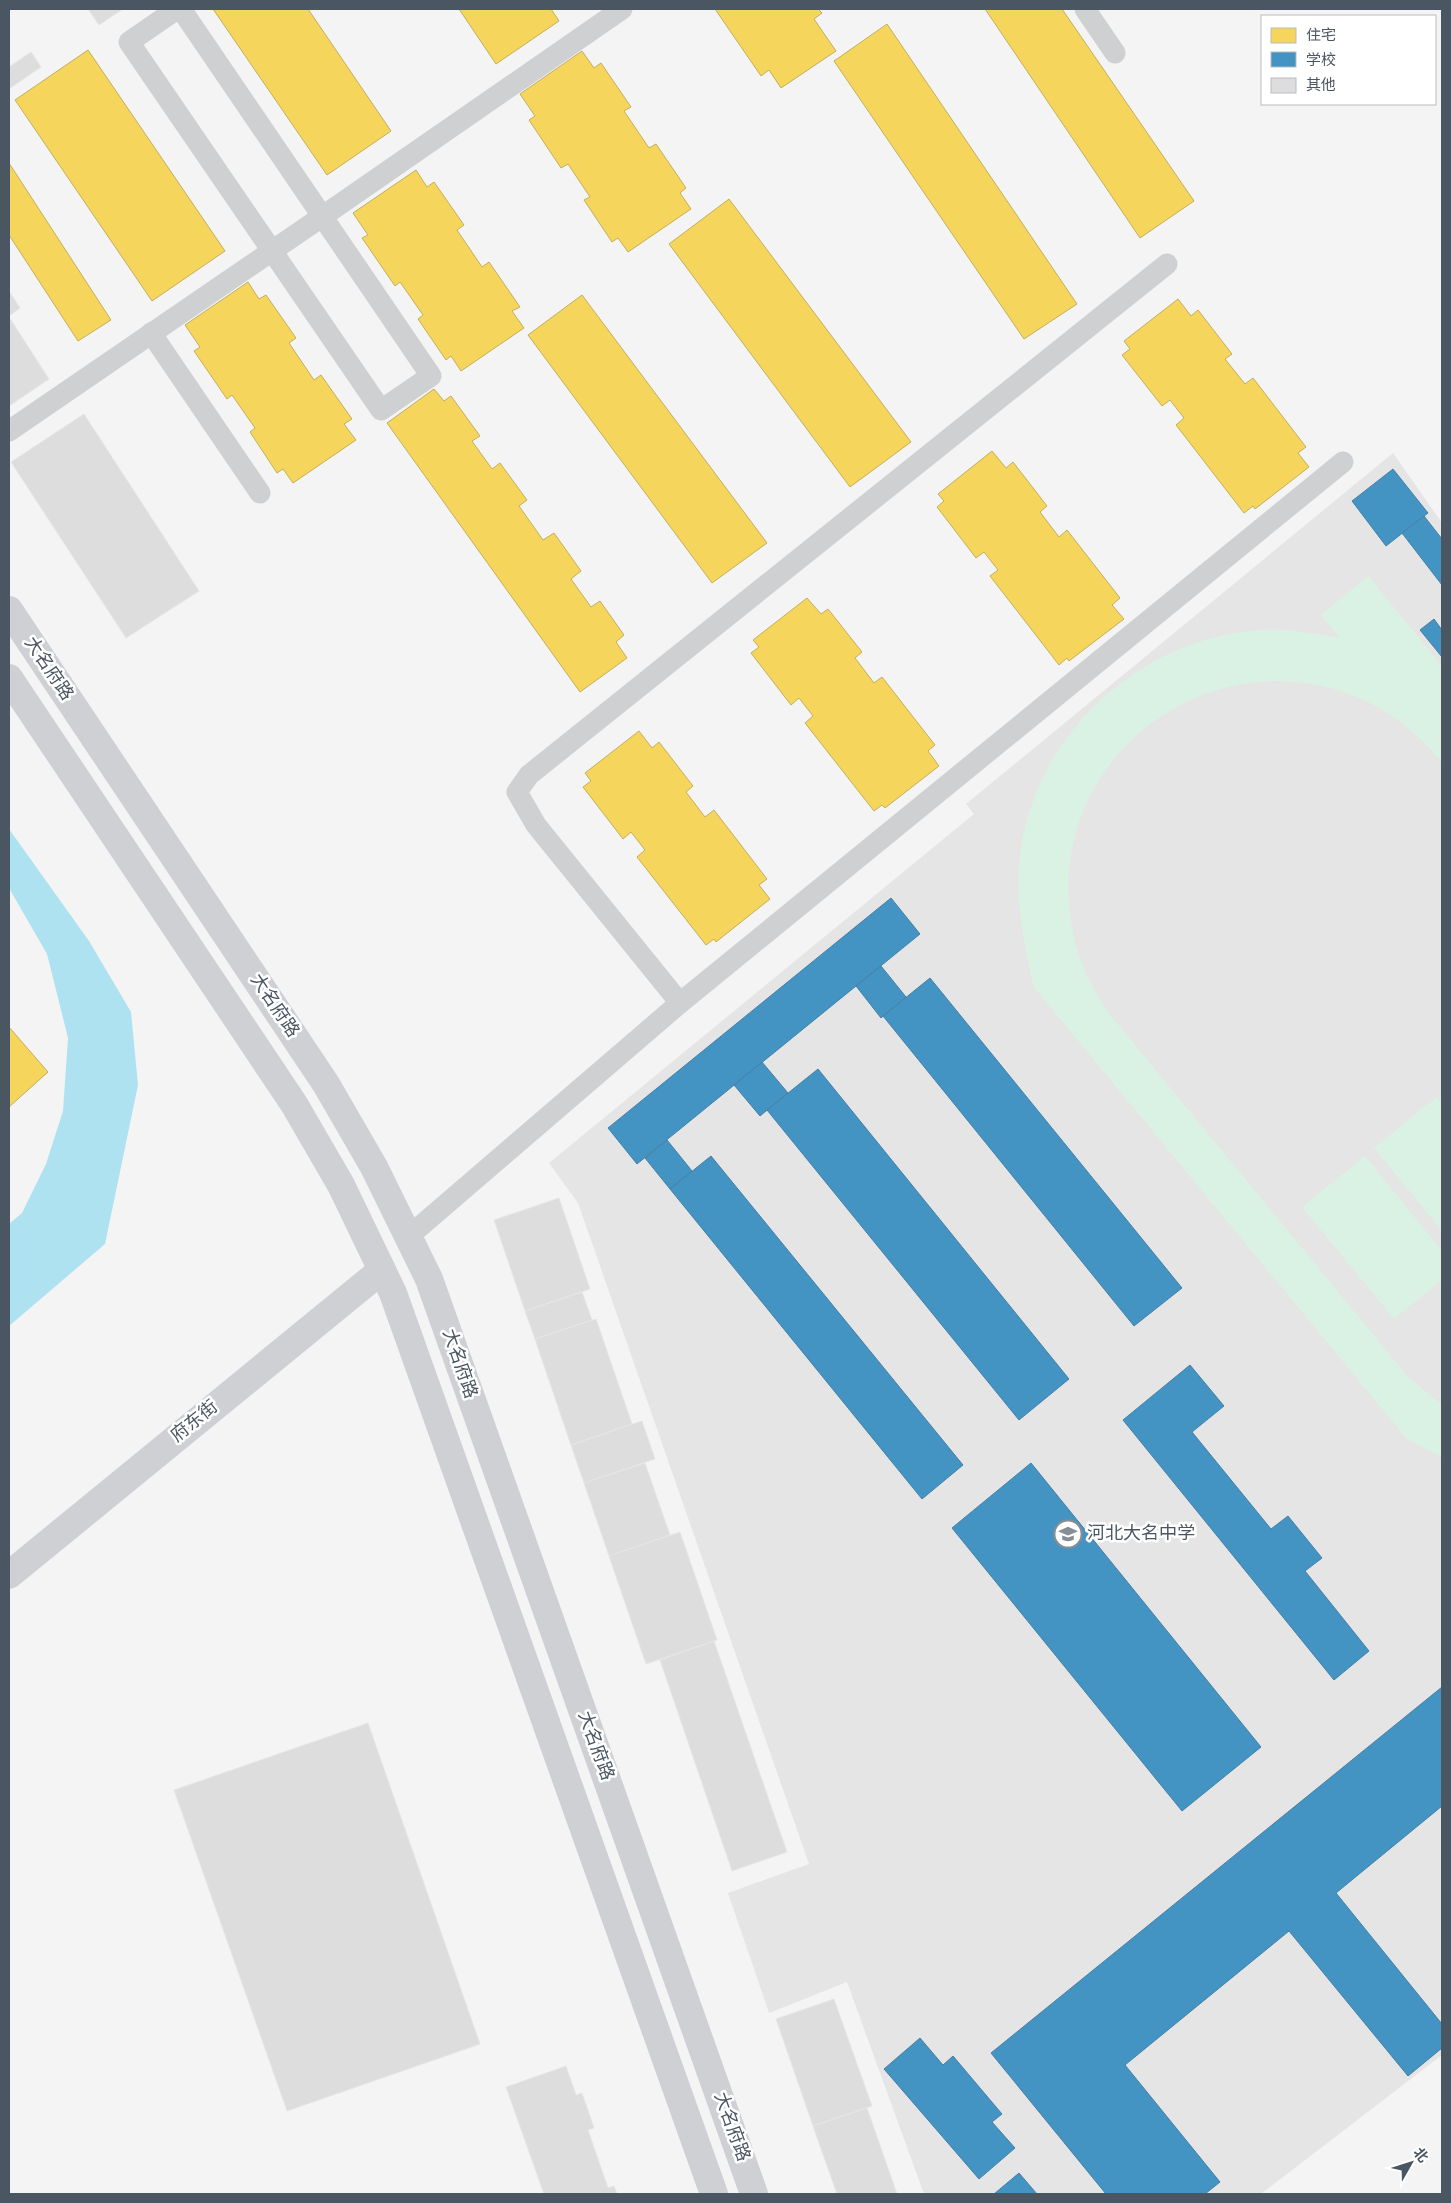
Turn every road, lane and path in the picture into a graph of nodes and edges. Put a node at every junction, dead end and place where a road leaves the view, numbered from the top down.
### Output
1 (177, 9) edge
2 (181, 9) edge
3 (622, 9) edge
4 (1085, 9) edge
5 (1115, 53) dead end
6 (323, 216) junction
7 (272, 251) junction
8 (1167, 264) dead end
9 (151, 334) junction
10 (9, 431) edge
11 (1343, 462) dead end
12 (260, 493) dead end
13 (9, 610) edge
14 (9, 678) edge
15 (680, 1003) junction
16 (409, 1236) junction
17 (382, 1270) junction
18 (9, 1575) edge
19 (714, 2194) edge
20 (754, 2194) edge

1 - 7 lane
2 - 6 lane
3 - 6 lane
4 - 5 lane
6 - 7 lane
6 - 7 lane
7 - 9 lane
8 - 15 lane
9 - 10 lane
9 - 12 lane
11 - 15 lane
13 - 16 street, 大名府路
14 - 17 street
15 - 16 lane
16 - 20 street, 大名府路
17 - 18 street, 府东街
17 - 19 street

